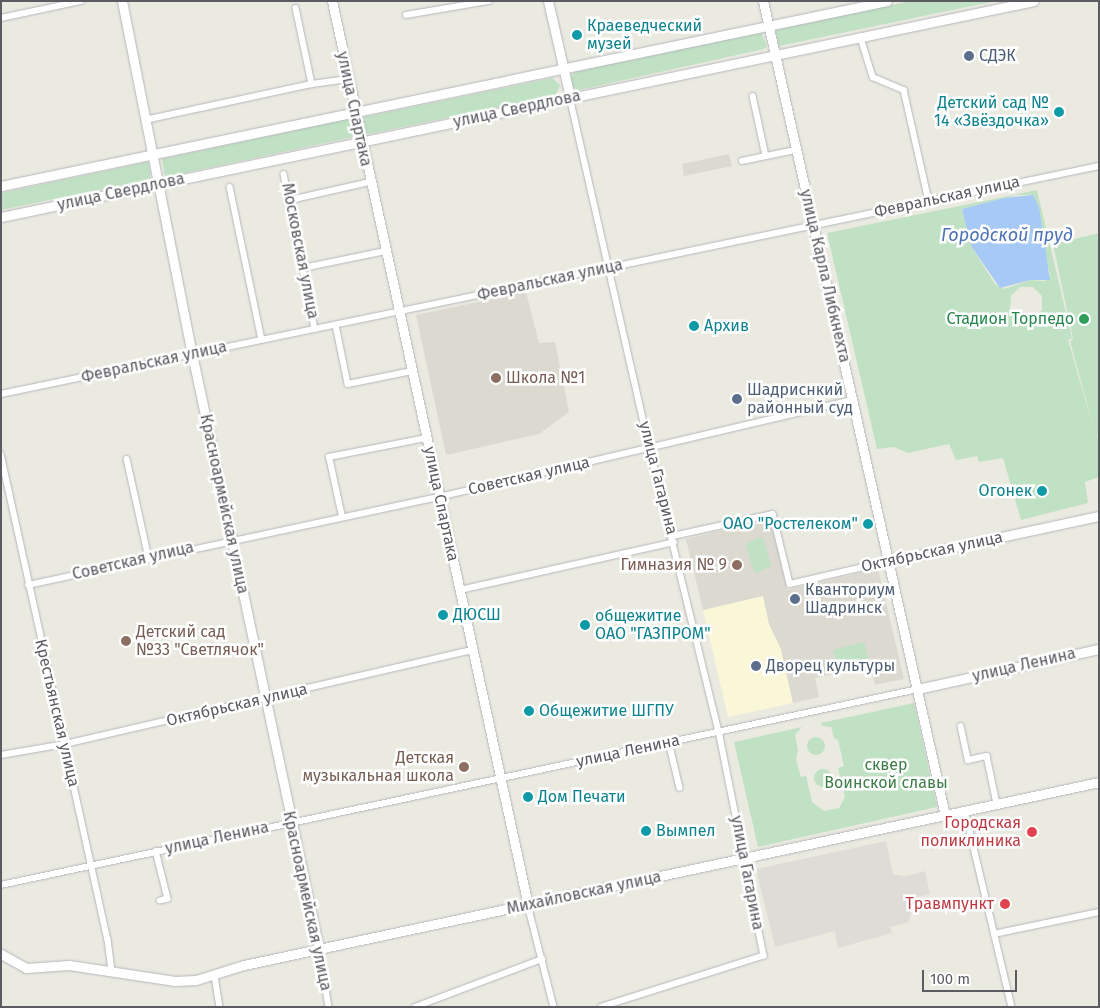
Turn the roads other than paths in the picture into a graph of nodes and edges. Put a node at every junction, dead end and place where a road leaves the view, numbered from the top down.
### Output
1 (81, 1) edge
2 (122, 1) edge
3 (332, 1) edge
4 (489, 1) edge
5 (548, 1) edge
6 (763, 1) edge
7 (887, 1) edge
8 (1034, 1) edge
9 (296, 8) dead end
10 (406, 15) dead end
11 (1, 18) edge
12 (768, 26) junction
13 (861, 38) junction
14 (774, 56) junction
15 (564, 69) junction
16 (348, 79) junction
17 (312, 84) junction
18 (753, 96) dead end
19 (570, 97) junction
20 (355, 112) junction
21 (145, 120) junction
22 (361, 142) junction
23 (796, 150) junction
24 (151, 155) junction
25 (766, 156) junction
26 (742, 161) dead end
27 (1099, 166) edge
28 (284, 174) dead end
29 (370, 182) junction
30 (157, 184) junction
31 (1, 186) edge
32 (230, 187) dead end
33 (290, 200) junction
34 (929, 201) junction
35 (1, 217) edge
36 (813, 225) junction
37 (386, 252) junction
38 (303, 268) junction
39 (608, 268) junction
40 (399, 312) junction
41 (336, 325) junction
42 (315, 329) junction
43 (262, 340) junction
44 (192, 354) junction
45 (412, 371) junction
46 (1, 394) edge
47 (854, 400) junction
48 (426, 438) junction
49 (650, 449) junction
50 (1, 454) edge
51 (127, 459) dead end
52 (439, 497) junction
53 (1099, 516) edge
54 (342, 517) junction
55 (673, 539) junction
56 (231, 540) junction
57 (149, 558) junction
58 (890, 561) junction
59 (28, 585) junction
60 (460, 590) junction
61 (1099, 649) edge
62 (473, 650) junction
63 (918, 689) junction
64 (265, 699) junction
65 (961, 726) dead end
66 (719, 732) junction
67 (669, 742) junction
68 (65, 744) junction
69 (1, 755) edge
70 (498, 779) junction
71 (1099, 782) edge
72 (680, 788) dead end
73 (997, 804) junction
74 (965, 810) junction
75 (945, 815) junction
76 (292, 823) junction
77 (156, 851) junction
78 (744, 858) junction
79 (91, 865) junction
80 (1, 885) edge
81 (160, 901) dead end
82 (528, 904) junction
83 (1099, 912) edge
84 (994, 934) junction
85 (319, 949) junction
86 (1, 954) edge
87 (542, 959) junction
88 (112, 972) junction
89 (215, 976) junction
90 (220, 1007) edge
91 (329, 1007) edge
92 (416, 1007) edge
93 (554, 1007) edge
94 (602, 1007) edge
95 (1012, 1007) edge

1 - 11 street
2 - 21 street, Красноармейская улица
3 - 16 street, улица Спартака
4 - 10 street
5 - 15 street, улица Гагарина
6 - 12 street, улица Карла Либкнехта
7 - 12 street, улица Свердлова
8 - 13 street, улица Свердлова
9 - 17 street
12 - 14 street, улица Карла Либкнехта
12 - 15 street, улица Свердлова
13 - 14 street, улица Свердлова
13 - 34 street
14 - 19 street, улица Свердлова
14 - 23 street, улица Карла Либкнехта
15 - 19 street, улица Гагарина
15 - 20 street, улица Свердлова
16 - 17 street
16 - 20 street, улица Спартака
17 - 21 street
18 - 25 street
19 - 22 street, улица Свердлова
19 - 39 street, улица Гагарина
20 - 22 street, улица Спартака
20 - 24 street, улица Свердлова
21 - 24 street, Красноармейская улица
22 - 29 street, улица Спартака
22 - 30 street, улица Свердлова
23 - 25 street
23 - 36 street, улица Карла Либкнехта
24 - 30 street, Красноармейская улица
24 - 31 street, улица Свердлова
25 - 26 street
27 - 34 street, Февральская улица
28 - 33 street, Московская улица
29 - 33 street
29 - 37 street, улица Спартака
30 - 35 street, улица Свердлова
30 - 44 street, Красноармейская улица
32 - 43 street
33 - 38 street, Московская улица
34 - 36 street, Февральская улица
36 - 39 street, Февральская улица
36 - 47 street, улица Карла Либкнехта
37 - 38 street
37 - 40 street, улица Спартака
38 - 42 street, Московская улица
39 - 40 street, Февральская улица
39 - 49 street, улица Гагарина
40 - 41 street, Февральская улица
40 - 45 street, улица Спартака
41 - 42 street, Февральская улица
41 - 45 street
42 - 43 street, Февральская улица
43 - 44 street, Февральская улица
44 - 46 street, Февральская улица
44 - 56 street, Красноармейская улица
45 - 48 street, улица Спартака
47 - 49 street, Советская улица
47 - 58 street, улица Карла Либкнехта
48 - 52 street, улица Спартака
48 - 54 street
49 - 52 street, Советская улица
49 - 55 street, улица Гагарина
50 - 59 street, Крестьянская улица
51 - 57 street
52 - 54 street, Советская улица
52 - 60 street, улица Спартака
53 - 58 street, Октябрьская улица
54 - 56 street, Советская улица
55 - 58 street, Октябрьская улица
55 - 60 street, Октябрьская улица
55 - 66 street, улица Гагарина
56 - 57 street, Советская улица
56 - 64 street, Красноармейская улица
57 - 59 street, Советская улица
58 - 63 street, улица Карла Либкнехта
59 - 68 street, Крестьянская улица
60 - 62 street, улица Спартака
61 - 63 street, улица Ленина
62 - 64 street, Октябрьская улица
62 - 70 street, улица Спартака
63 - 66 street, улица Ленина
63 - 75 street, улица Карла Либкнехта
64 - 68 street, Октябрьская улица
64 - 76 street, Красноармейская улица
65 - 73 street
66 - 67 street, улица Ленина
66 - 78 street, улица Гагарина
67 - 70 street, улица Ленина
67 - 72 street
68 - 69 street, Октябрьская улица
68 - 79 street, Крестьянская улица
70 - 76 street, улица Ленина
70 - 82 street, улица Спартака
71 - 73 street, Михайловская улица
73 - 74 street, Михайловская улица
74 - 75 street, Михайловская улица
74 - 84 street
75 - 78 street, Михайловская улица
76 - 77 street, улица Ленина
76 - 85 street, Красноармейская улица
77 - 79 street, улица Ленина
77 - 81 street, улица Ленина
78 - 82 street, Михайловская улица
78 - 94 street, улица Гагарина
79 - 80 street, улица Ленина
79 - 88 street, Крестьянская улица
82 - 85 street, Михайловская улица
82 - 87 street, улица Спартака
83 - 84 street
84 - 95 street
85 - 89 street, Михайловская улица
85 - 91 street, Красноармейская улица
86 - 88 street, Михайловская улица
87 - 92 street
87 - 93 street, улица Спартака
88 - 89 street, Михайловская улица
89 - 90 street

